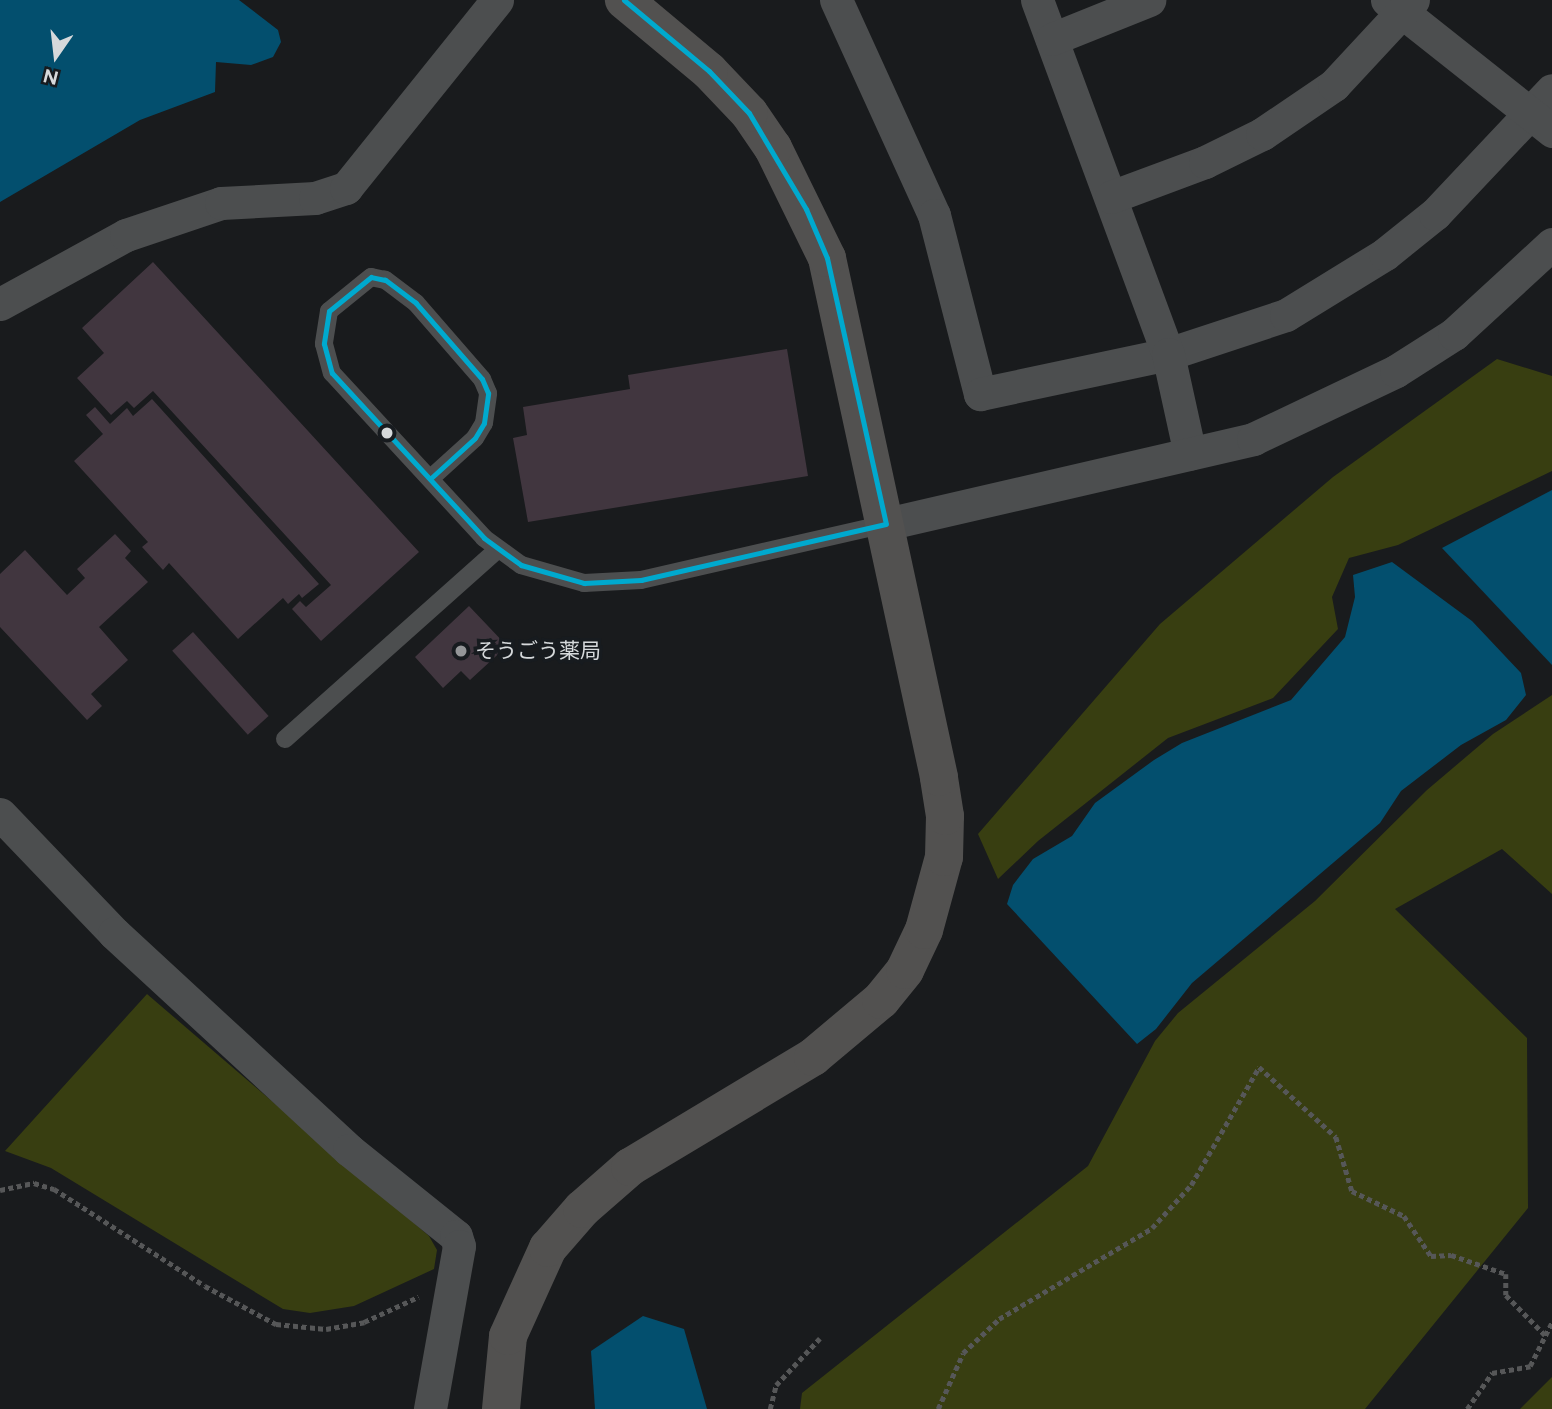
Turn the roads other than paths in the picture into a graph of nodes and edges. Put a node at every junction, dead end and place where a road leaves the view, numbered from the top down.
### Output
1 (497, 0) edge
2 (624, 0) edge
3 (836, 0) edge
4 (1037, 0) edge
5 (1149, 0) edge
6 (1401, 4) edge
7 (1052, 39) junction
8 (1552, 90) edge
9 (1542, 123) edge
10 (1111, 197) junction
11 (1552, 244) edge
12 (0, 304) edge
13 (1168, 354) junction
14 (1190, 454) junction
15 (430, 478) junction
16 (886, 524) junction
17 (497, 550) junction
18 (285, 739) dead end
19 (0, 814) edge
20 (430, 1409) edge
21 (501, 1409) edge

1 - 12 street
2 - 16 street
3 - 13 street
4 - 7 street
5 - 7 street
6 - 9 street
6 - 10 street
7 - 10 street
8 - 9 street
9 - 13 street
10 - 13 street
11 - 14 street
13 - 14 street
14 - 16 street
15 - 15 lane
15 - 17 lane
16 - 17 lane
16 - 21 street
17 - 18 lane
19 - 20 street

